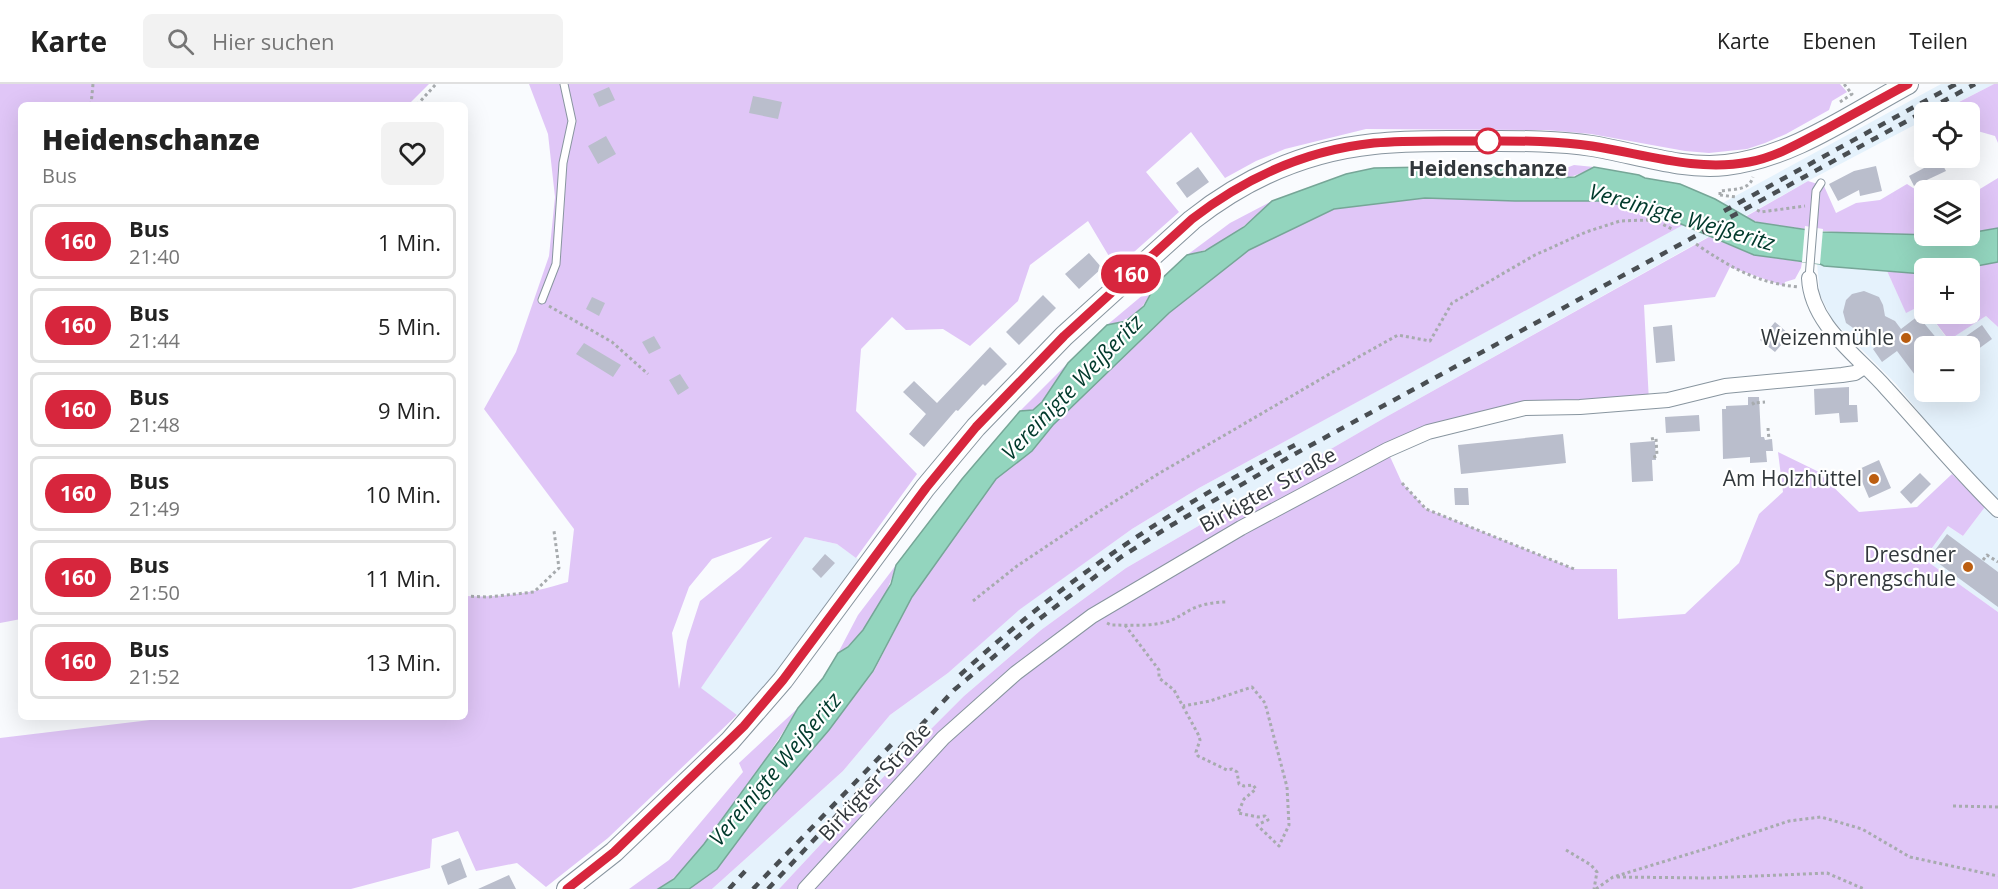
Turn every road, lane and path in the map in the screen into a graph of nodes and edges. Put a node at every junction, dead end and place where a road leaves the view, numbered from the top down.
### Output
1 (93, 84) edge
2 (436, 84) edge
3 (574, 84) edge
4 (1844, 84) edge
5 (1908, 84) edge
6 (565, 86) edge
7 (1844, 99) dead end
8 (91, 102) edge
9 (420, 102) edge
10 (1747, 176) dead end
11 (1821, 183) dead end
12 (1736, 196) dead end
13 (1815, 206) junction
14 (1757, 210) dead end
15 (1674, 230) dead end
16 (1696, 244) dead end
17 (1809, 283) junction
18 (542, 300) joint
19 (1864, 367) junction
20 (648, 374) dead end
21 (1765, 402) dead end
22 (1754, 405) dead end
23 (1768, 428) dead end
24 (1651, 439) dead end
25 (1768, 440) dead end
26 (1652, 458) dead end
27 (1402, 483) dead end
28 (1998, 510) edge
29 (554, 531) dead end
30 (1983, 560) dead end
31 (1998, 562) edge
32 (1574, 569) dead end
33 (468, 596) edge
34 (972, 601) dead end
35 (1227, 602) dead end
36 (1092, 616) junction
37 (1125, 625) junction
38 (1183, 706) junction
39 (1953, 806) dead end
40 (1998, 807) edge
41 (1566, 850) dead end
42 (1998, 876) edge
43 (1613, 877) junction
44 (567, 889) edge
45 (806, 889) edge
46 (1595, 889) edge
47 (1864, 889) edge

1 - 8 path
2 - 9 path
3 - 6 lane
4 - 7 path
5 - 44 main road
6 - 18 lane
10 - 12 path
11 - 13 lane
13 - 14 path
13 - 17 lane
15 - 34 path
16 - 17 path
17 - 19 street
18 - 20 path
19 - 28 street
19 - 36 street, Birkigter Straße
21 - 22 path
23 - 25 path
24 - 26 path
27 - 32 path
29 - 33 path
30 - 31 path
35 - 37 path
36 - 37 path
36 - 45 street, Birkigter Straße
37 - 38 path
38 - 38 path
39 - 40 path
41 - 46 path
42 - 43 path
43 - 46 path
43 - 47 path

